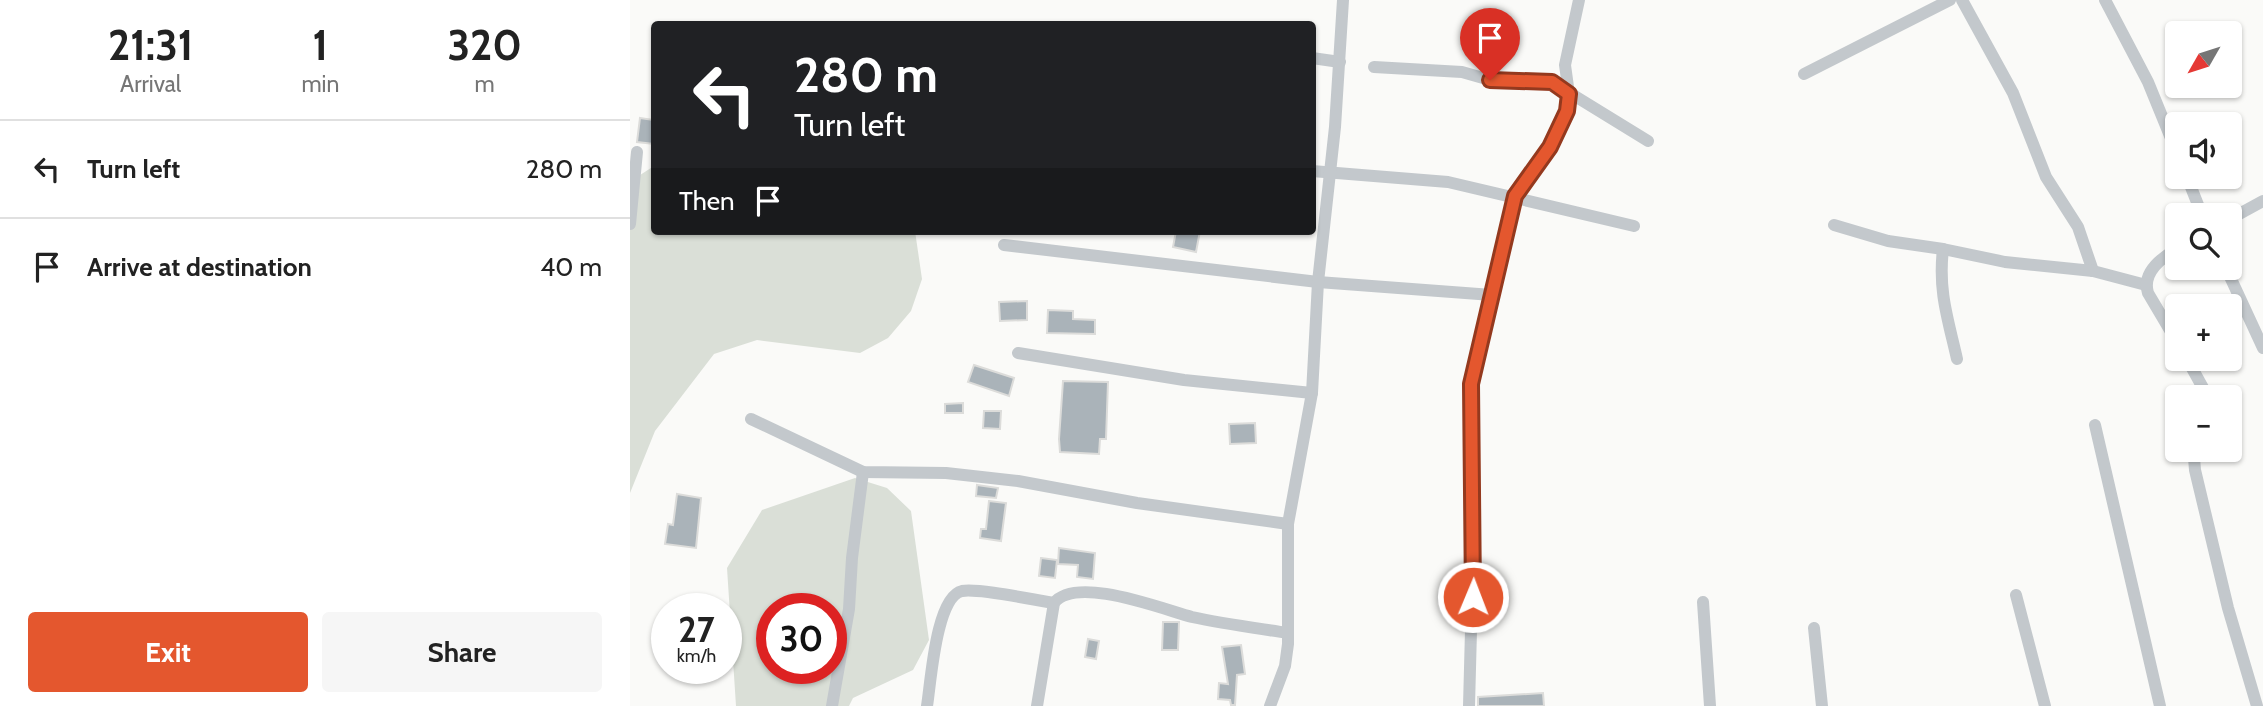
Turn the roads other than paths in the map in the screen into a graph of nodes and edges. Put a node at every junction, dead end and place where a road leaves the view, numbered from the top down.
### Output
1 (1343, 0) edge
2 (1579, 0) edge
3 (1950, 0) edge
4 (1962, 0) edge
5 (2105, 0) edge
6 (1316, 59) edge
7 (1340, 62) junction
8 (1374, 67) dead end
9 (1804, 74) dead end
10 (1569, 94) junction
11 (2165, 124) edge
12 (1648, 141) dead end
13 (637, 152) dead end
14 (1316, 171) edge
15 (1330, 173) junction
16 (1515, 196) junction
17 (2263, 201) edge
18 (2242, 212) edge
19 (630, 224) edge
20 (1834, 225) dead end
21 (1634, 226) dead end
22 (1004, 245) dead end
23 (1943, 249) junction
24 (2165, 256) edge
25 (2092, 271) junction
26 (2232, 280) edge
27 (1318, 282) junction
28 (2146, 285) junction
29 (1492, 295) junction
30 (2165, 322) edge
31 (2263, 348) edge
32 (1018, 354) dead end
33 (1958, 359) dead end
34 (1312, 393) junction
35 (751, 419) dead end
36 (2095, 425) dead end
37 (2194, 462) edge
38 (863, 472) junction
39 (1288, 524) junction
40 (2016, 595) dead end
41 (1703, 602) dead end
42 (1054, 603) junction
43 (1814, 628) dead end
44 (1288, 633) junction
45 (832, 706) edge
46 (928, 706) edge
47 (1037, 706) edge
48 (1270, 706) edge
49 (1469, 706) edge
50 (1710, 706) edge
51 (1822, 706) edge
52 (2045, 706) edge
53 (2160, 706) edge
54 (2257, 706) edge

1 - 7 street
2 - 10 street
3 - 9 street
4 - 25 street
5 - 11 street
6 - 7 street
7 - 15 street
8 - 10 street
10 - 12 street
10 - 16 street
13 - 19 street
14 - 15 street
15 - 16 street
15 - 27 street
16 - 21 street
16 - 29 street
17 - 18 street
20 - 23 street
22 - 27 street
23 - 25 street
23 - 33 street
24 - 28 street
25 - 28 street
26 - 31 street
27 - 29 street
27 - 34 street
28 - 30 street
29 - 49 street
32 - 34 street
34 - 39 street
35 - 38 street
36 - 53 street
37 - 54 street
38 - 39 street
38 - 45 street
39 - 44 street
40 - 52 street
41 - 50 street
42 - 44 street
42 - 46 street
42 - 47 street
43 - 51 street
44 - 48 street

